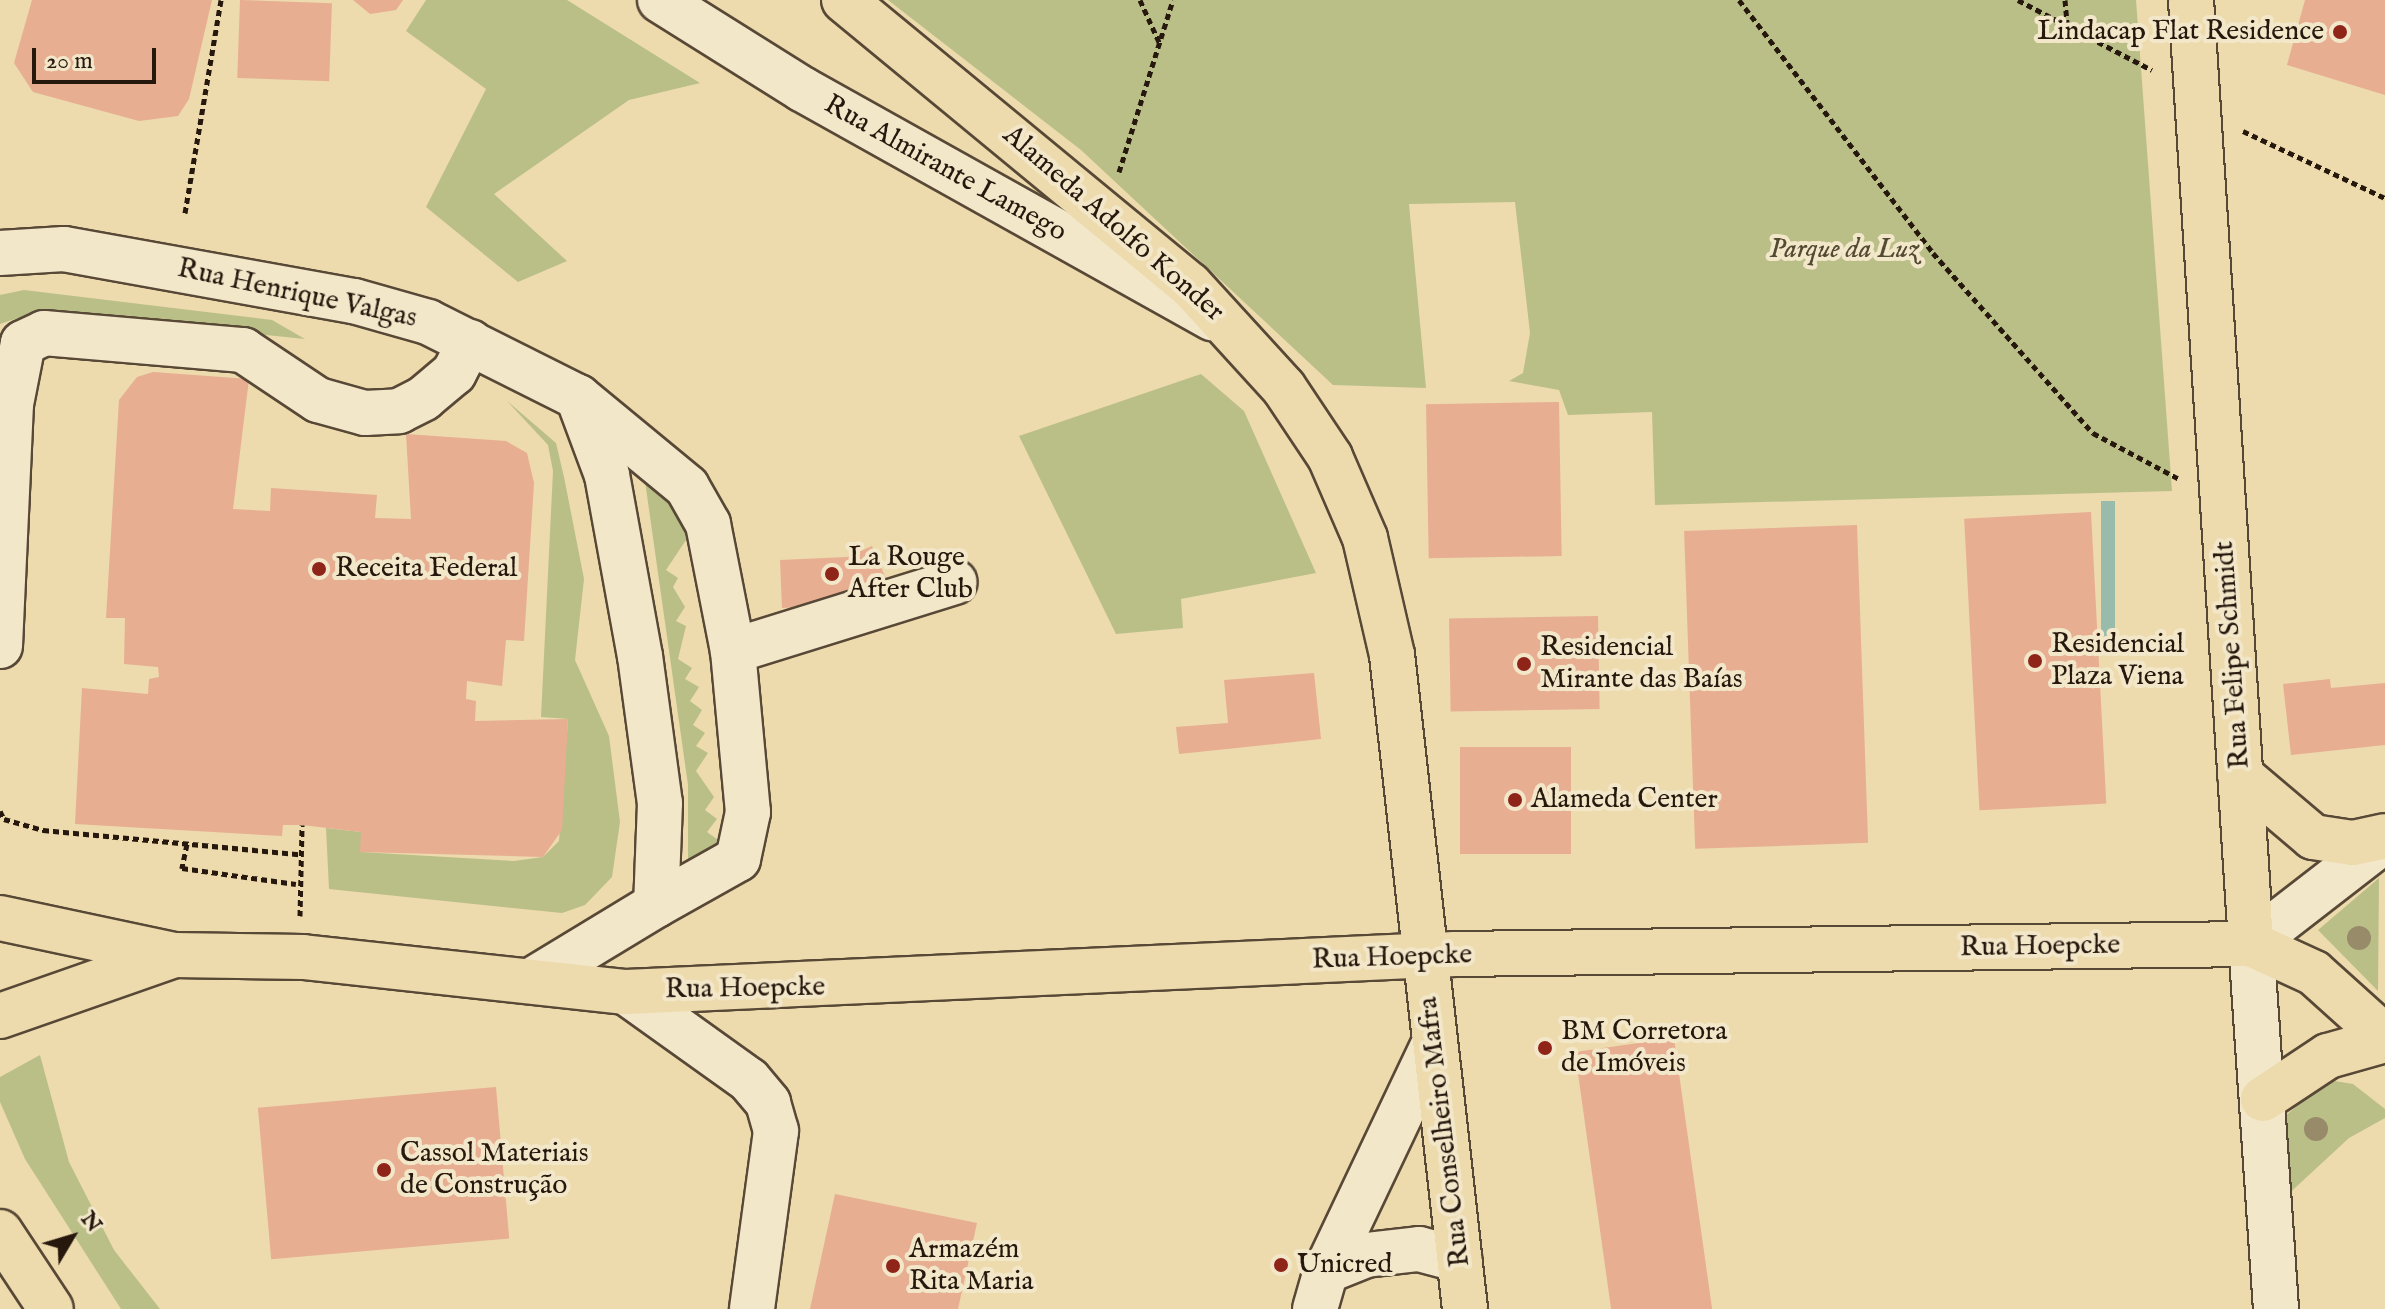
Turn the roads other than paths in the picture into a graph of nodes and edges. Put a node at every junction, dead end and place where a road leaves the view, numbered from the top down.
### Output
1 (660, 0) edge
2 (844, 0) edge
3 (2191, 0) edge
4 (0, 253) edge
5 (1234, 330) junction
6 (470, 342) junction
7 (578, 397) junction
8 (955, 582) dead end
9 (0, 646) edge
10 (733, 651) junction
11 (2240, 775) junction
12 (2385, 838) edge
13 (656, 905) junction
14 (0, 918) edge
15 (2251, 944) junction
16 (174, 955) junction
17 (1425, 955) junction
18 (534, 979) junction
19 (626, 992) junction
20 (0, 1016) edge
21 (2385, 1039) edge
22 (1434, 1044) junction
23 (2263, 1099) junction
24 (0, 1232) edge
25 (1460, 1260) junction
26 (1320, 1290) edge
27 (51, 1309) edge
28 (752, 1309) edge
29 (1465, 1309) edge
30 (2276, 1309) edge

1 - 5 street, Rua Almirante Lamego
2 - 5 main road, Alameda Adolfo Konder
3 - 11 main road, Rua Felipe Schmidt
4 - 6 street, Rua Henrique Valgas
5 - 17 main road, Alameda Adolfo Konder
6 - 7 street, Rua Henrique Valgas
6 - 9 street
7 - 10 street, Rua Henrique Valgas
7 - 13 street
8 - 10 street
10 - 13 street, Rua Henrique Valgas
11 - 12 main road
11 - 15 main road, Rua Felipe Schmidt
12 - 15 street
13 - 18 street, Rua Henrique Valgas
14 - 16 main road
15 - 17 main road, Rua Hoepcke
15 - 21 main road
15 - 23 street, Rua Felipe Schmidt
16 - 18 main road, Rua Hoepcke
16 - 20 main road
17 - 19 main road, Rua Hoepcke
17 - 22 main road, Rua Conselheiro Mafra
18 - 19 main road, Rua Hoepcke
19 - 28 street
21 - 23 main road
22 - 25 main road, Rua Conselheiro Mafra
22 - 26 street
23 - 30 street, Rua Felipe Schmidt
24 - 27 main road
25 - 26 street
25 - 29 main road, Rua Conselheiro Mafra

